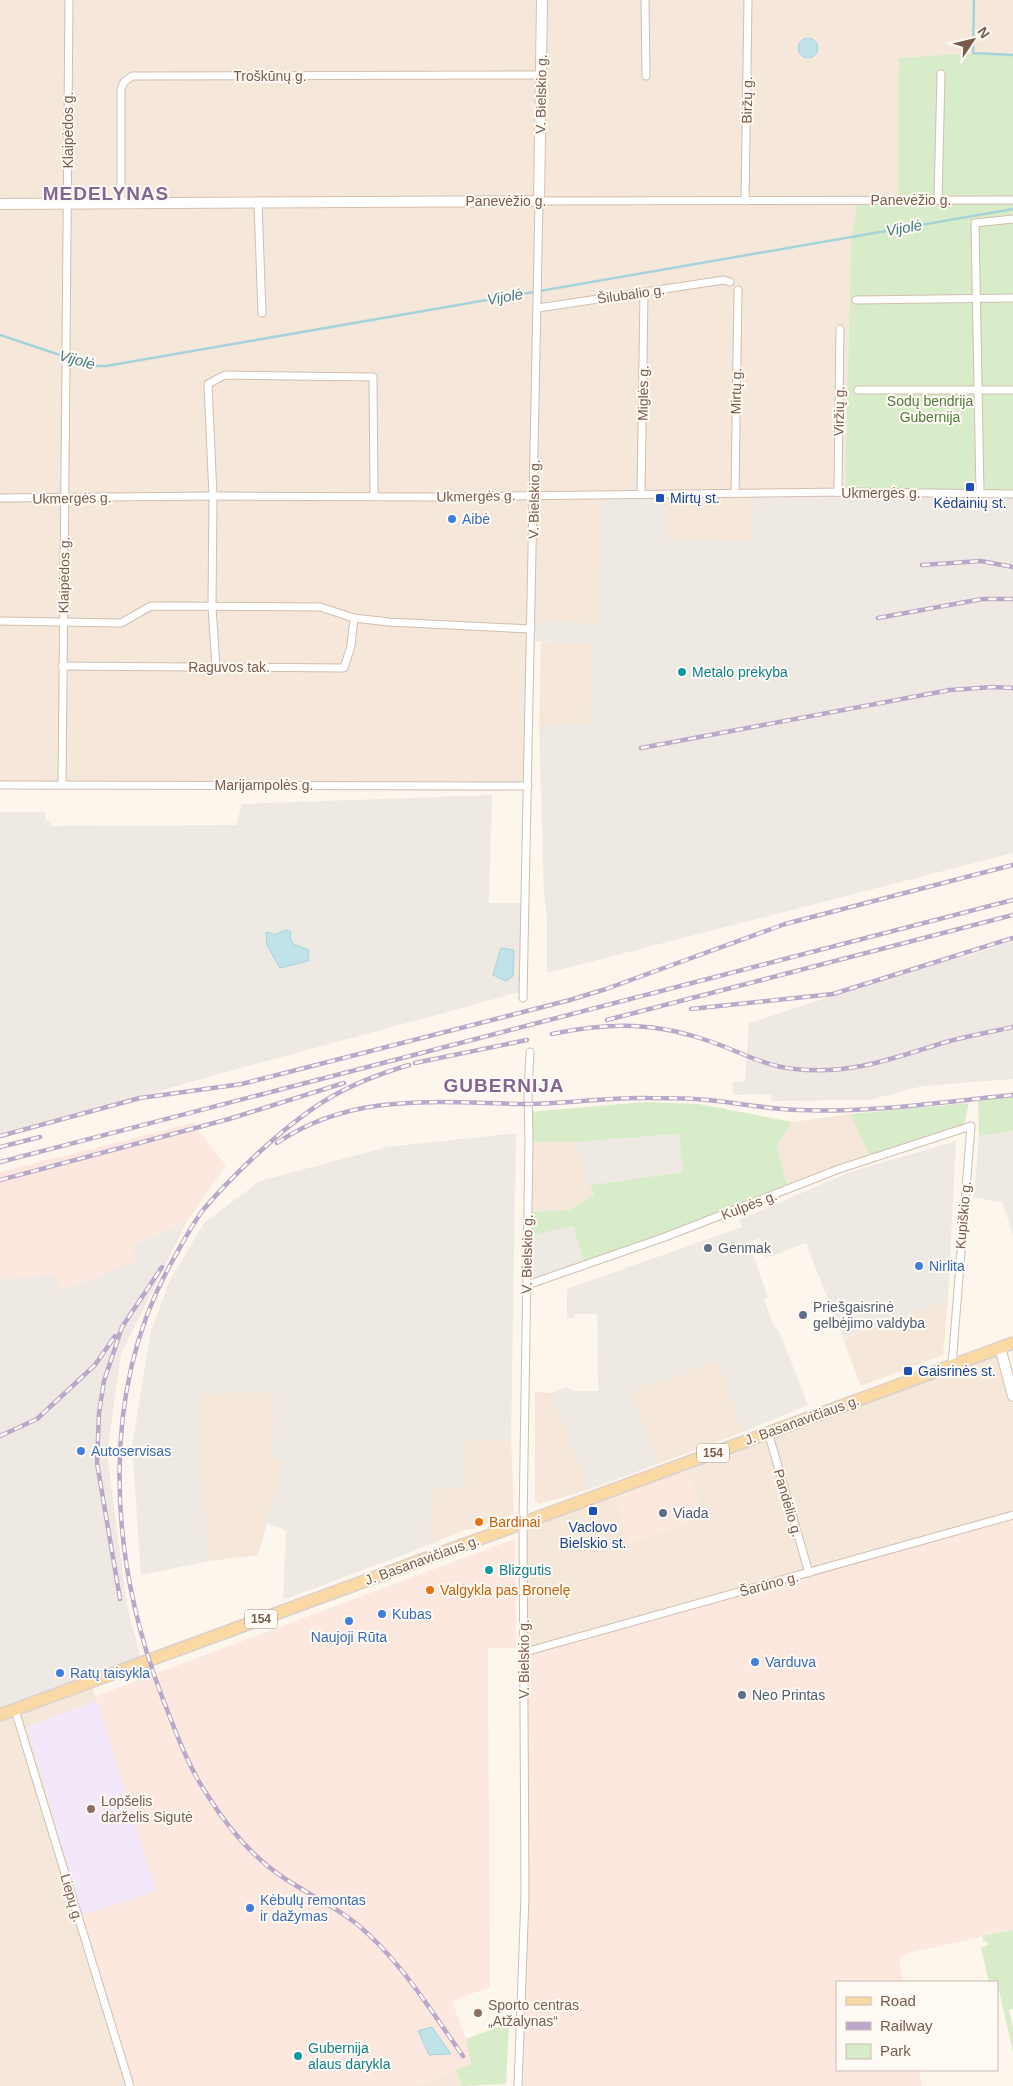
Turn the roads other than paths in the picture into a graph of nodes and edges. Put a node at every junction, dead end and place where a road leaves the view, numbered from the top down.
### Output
1 (69, 0) edge
2 (542, 0) edge
3 (645, 0) edge
4 (748, 0) edge
5 (941, 74) dead end
6 (541, 75) junction
7 (646, 76) dead end
8 (938, 200) junction
9 (1013, 200) edge
10 (539, 201) junction
11 (745, 201) junction
12 (258, 203) junction
13 (0, 204) edge
14 (68, 204) junction
15 (121, 204) junction
16 (1013, 220) edge
17 (727, 281) dead end
18 (738, 290) dead end
19 (644, 293) junction
20 (976, 298) junction
21 (1013, 298) edge
22 (856, 300) dead end
23 (538, 308) junction
24 (262, 313) dead end
25 (840, 329) dead end
26 (66, 350) dead end
27 (66, 365) dead end
28 (858, 390) dead end
29 (977, 390) junction
30 (1013, 390) edge
31 (838, 492) junction
32 (736, 493) junction
33 (980, 493) junction
34 (641, 494) junction
35 (1013, 494) edge
36 (534, 495) junction
37 (213, 496) junction
38 (374, 496) junction
39 (0, 498) edge
40 (65, 498) junction
41 (212, 607) junction
42 (354, 618) junction
43 (0, 621) edge
44 (63, 623) junction
45 (531, 630) junction
46 (62, 666) junction
47 (216, 667) junction
48 (62, 784) junction
49 (0, 785) edge
50 (528, 786) junction
51 (524, 998) dead end
52 (530, 1052) dead end
53 (971, 1126) joint
54 (527, 1285) junction
55 (1013, 1342) edge
56 (1000, 1348) junction
57 (952, 1365) junction
58 (1013, 1396) edge
59 (768, 1432) junction
60 (1013, 1515) edge
61 (523, 1522) junction
62 (809, 1573) junction
63 (525, 1652) junction
64 (15, 1710) junction
65 (0, 1715) edge
66 (130, 2086) edge
67 (518, 2086) edge

1 - 14 street, Klaipėdos g.
2 - 6 street, V. Bielskio g.
3 - 7 street
4 - 11 street, Biržų g.
5 - 8 street
6 - 10 street, V. Bielskio g.
6 - 15 street, Troškūnų g.
8 - 9 street, Panevėžio g.
8 - 11 street, Panevėžio g.
10 - 11 street, Panevėžio g.
10 - 12 street, Panevėžio g.
10 - 23 street, V. Bielskio g.
12 - 15 street, Panevėžio g.
12 - 24 street
13 - 14 street, Panevėžio g.
14 - 15 street, Panevėžio g.
14 - 26 street, Klaipėdos g.
16 - 20 street
17 - 19 street, Šilubalio g.
18 - 32 street, Mirtų g.
19 - 23 street, Šilubalio g.
19 - 34 street, Miglės g.
20 - 21 street
20 - 22 street
20 - 29 street
23 - 36 street, V. Bielskio g.
25 - 31 street, Viržių g.
27 - 40 street, Klaipėdos g.
28 - 29 street
29 - 30 street
29 - 33 street
31 - 32 street, Ukmergės g.
31 - 33 street, Ukmergės g.
32 - 34 street, Ukmergės g.
33 - 35 street, Ukmergės g.
34 - 36 street, Ukmergės g.
36 - 38 street, Ukmergės g.
36 - 45 street, V. Bielskio g.
37 - 38 street, Ukmergės g.
37 - 38 street
37 - 40 street, Ukmergės g.
37 - 41 street
39 - 40 street, Ukmergės g.
40 - 44 street, Klaipėdos g.
41 - 42 street
41 - 44 street
41 - 47 street
42 - 45 street
42 - 47 street, Raguvos tak.
43 - 44 street
44 - 46 street, Klaipėdos g.
45 - 50 street, V. Bielskio g.
46 - 47 street, Raguvos tak.
46 - 48 street, Klaipėdos g.
48 - 49 street, Marijampolės g.
48 - 50 street, Marijampolės g.
50 - 51 street, V. Bielskio g.
52 - 54 street, V. Bielskio g.
53 - 54 street, Kulpės g.
53 - 57 street, Kupiškio g.
54 - 61 street, V. Bielskio g.
55 - 56 main road, J. Basanavičiaus g. / 154
56 - 57 main road, J. Basanavičiaus g. / 154
56 - 58 street
57 - 59 main road, J. Basanavičiaus g. / 154
59 - 61 main road, J. Basanavičiaus g. / 154
59 - 62 street, Pandėlio g.
60 - 62 street, Šarūno g.
61 - 63 street, V. Bielskio g.
61 - 64 main road, J. Basanavičiaus g. / 154
62 - 63 street, Šarūno g.
63 - 67 street, V. Bielskio g.
64 - 65 main road, J. Basanavičiaus g. / 154
64 - 66 street, Liepų g.

